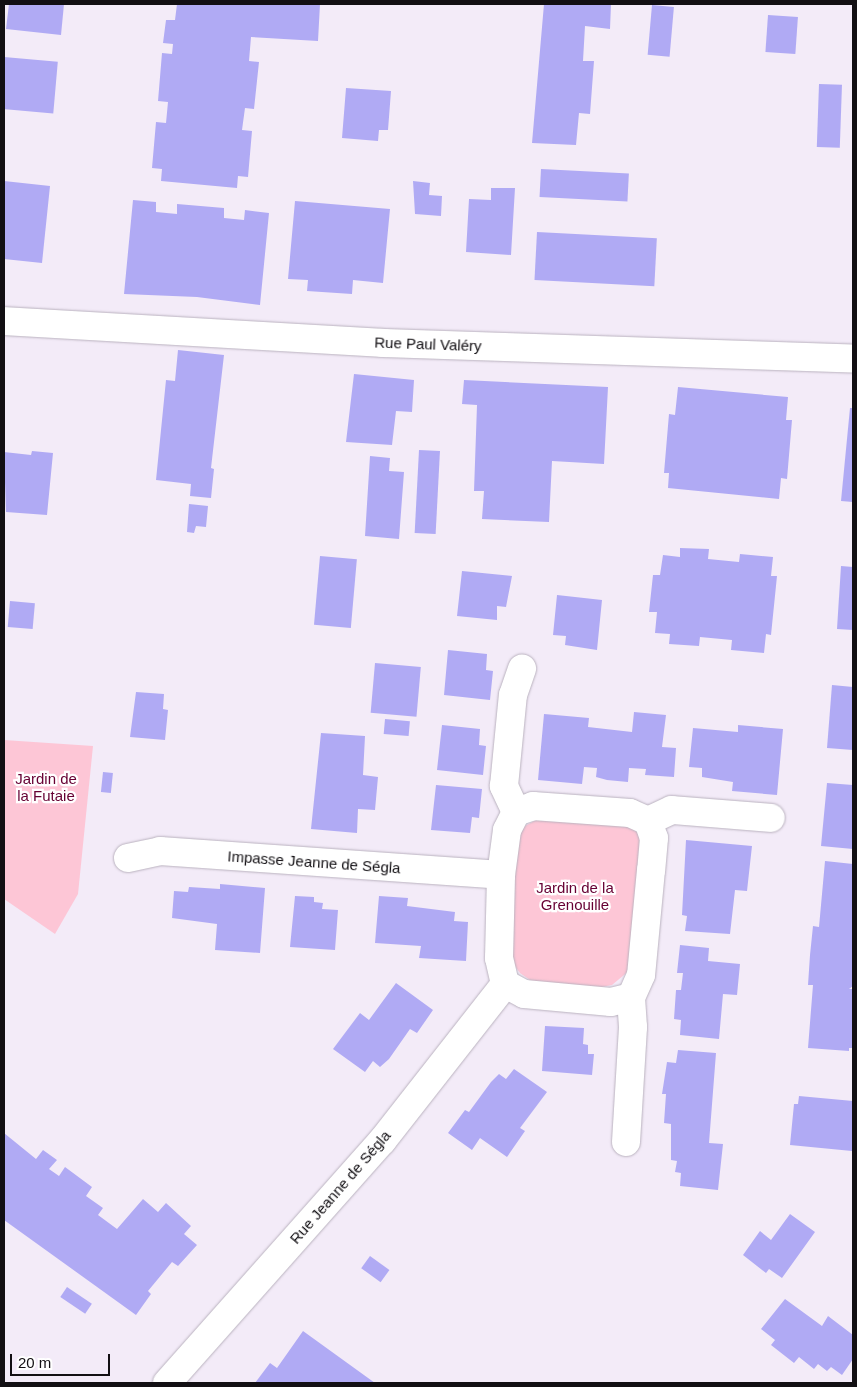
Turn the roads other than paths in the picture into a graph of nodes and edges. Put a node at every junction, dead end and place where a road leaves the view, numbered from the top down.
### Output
1 (4, 321) edge
2 (853, 359) edge
3 (522, 669) dead end
4 (516, 812) junction
5 (771, 818) dead end
6 (648, 821) junction
7 (128, 858) dead end
8 (500, 875) junction
9 (505, 984) junction
10 (631, 997) junction
11 (626, 1142) dead end
12 (167, 1383) edge

1 - 2 street, Rue Paul Valéry
3 - 4 street
4 - 6 street
4 - 8 street
5 - 6 street
6 - 10 street
7 - 8 street, Impasse Jeanne de Ségla
8 - 9 street
9 - 10 street
9 - 12 street, Rue Jeanne de Ségla
10 - 11 street

